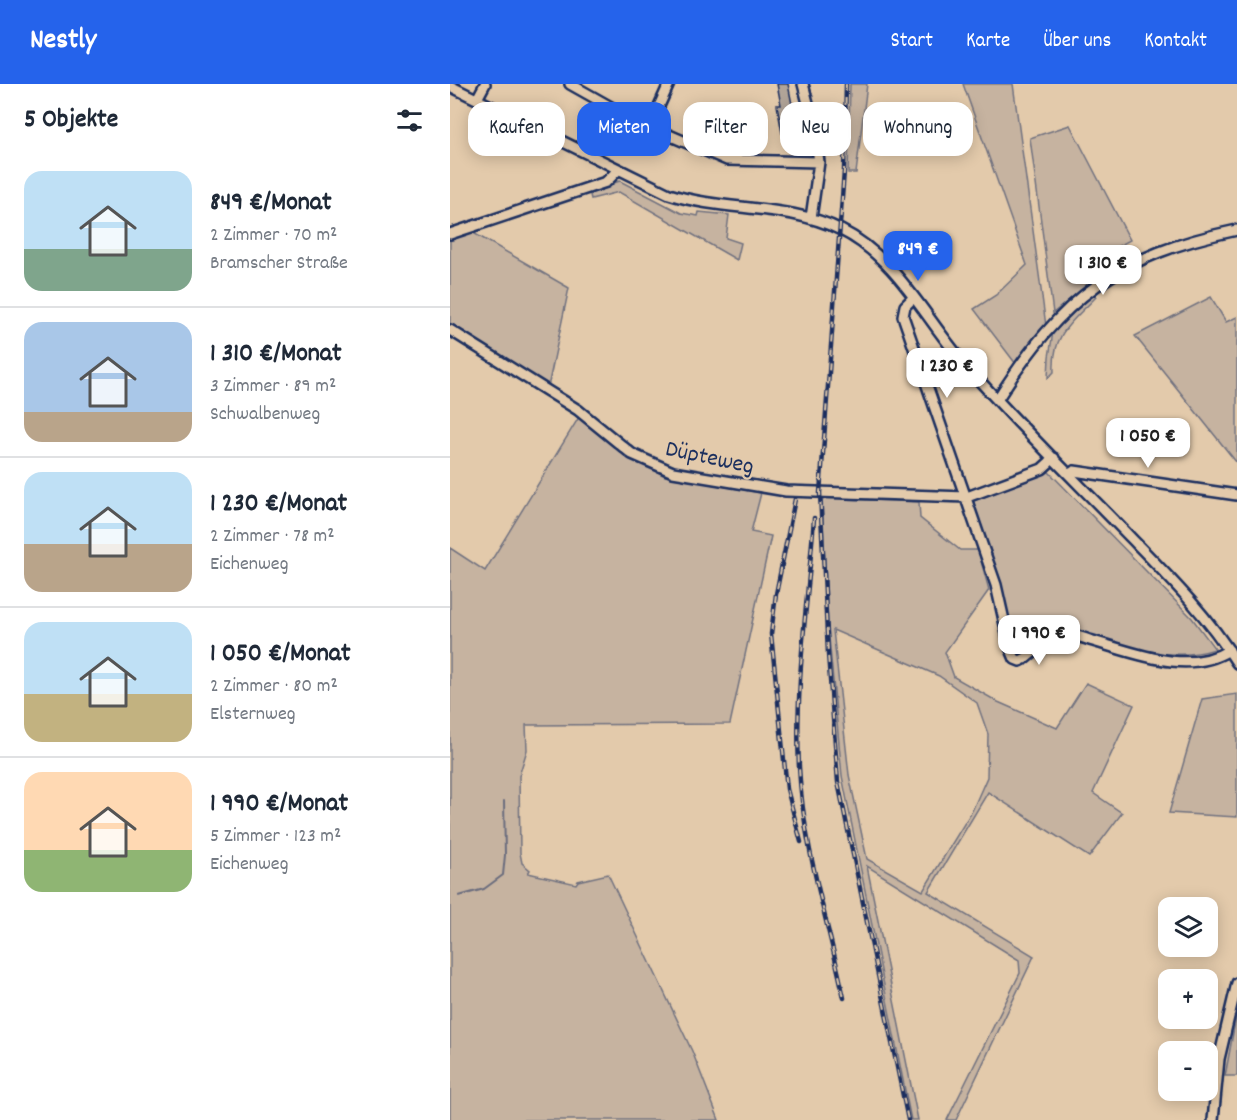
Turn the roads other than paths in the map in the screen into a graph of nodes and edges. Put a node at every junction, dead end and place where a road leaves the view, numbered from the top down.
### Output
1 (485, 84) edge
2 (570, 84) edge
3 (669, 84) edge
4 (803, 84) edge
5 (450, 86) edge
6 (477, 99) junction
7 (602, 102) edge
8 (661, 102) edge
9 (671, 135) edge
10 (819, 162) junction
11 (618, 170) junction
12 (811, 218) junction
13 (1237, 230) edge
14 (450, 234) edge
15 (913, 298) junction
16 (450, 330) edge
17 (997, 400) junction
18 (1053, 458) junction
19 (1070, 474) junction
20 (1237, 495) edge
21 (967, 497) junction
22 (1231, 646) edge
23 (1237, 663) edge
24 (1237, 983) edge
25 (1213, 1120) edge

1 - 6 street
2 - 7 street
3 - 8 street
4 - 10 street
5 - 6 street
6 - 11 street
9 - 10 street
10 - 12 street
11 - 12 street
11 - 14 street
12 - 15 street
13 - 17 street
15 - 17 street
15 - 21 street
16 - 21 street, Düpteweg
17 - 18 street
18 - 19 street
18 - 21 street
19 - 20 street
19 - 22 street
21 - 22 street
22 - 23 street
24 - 25 street

